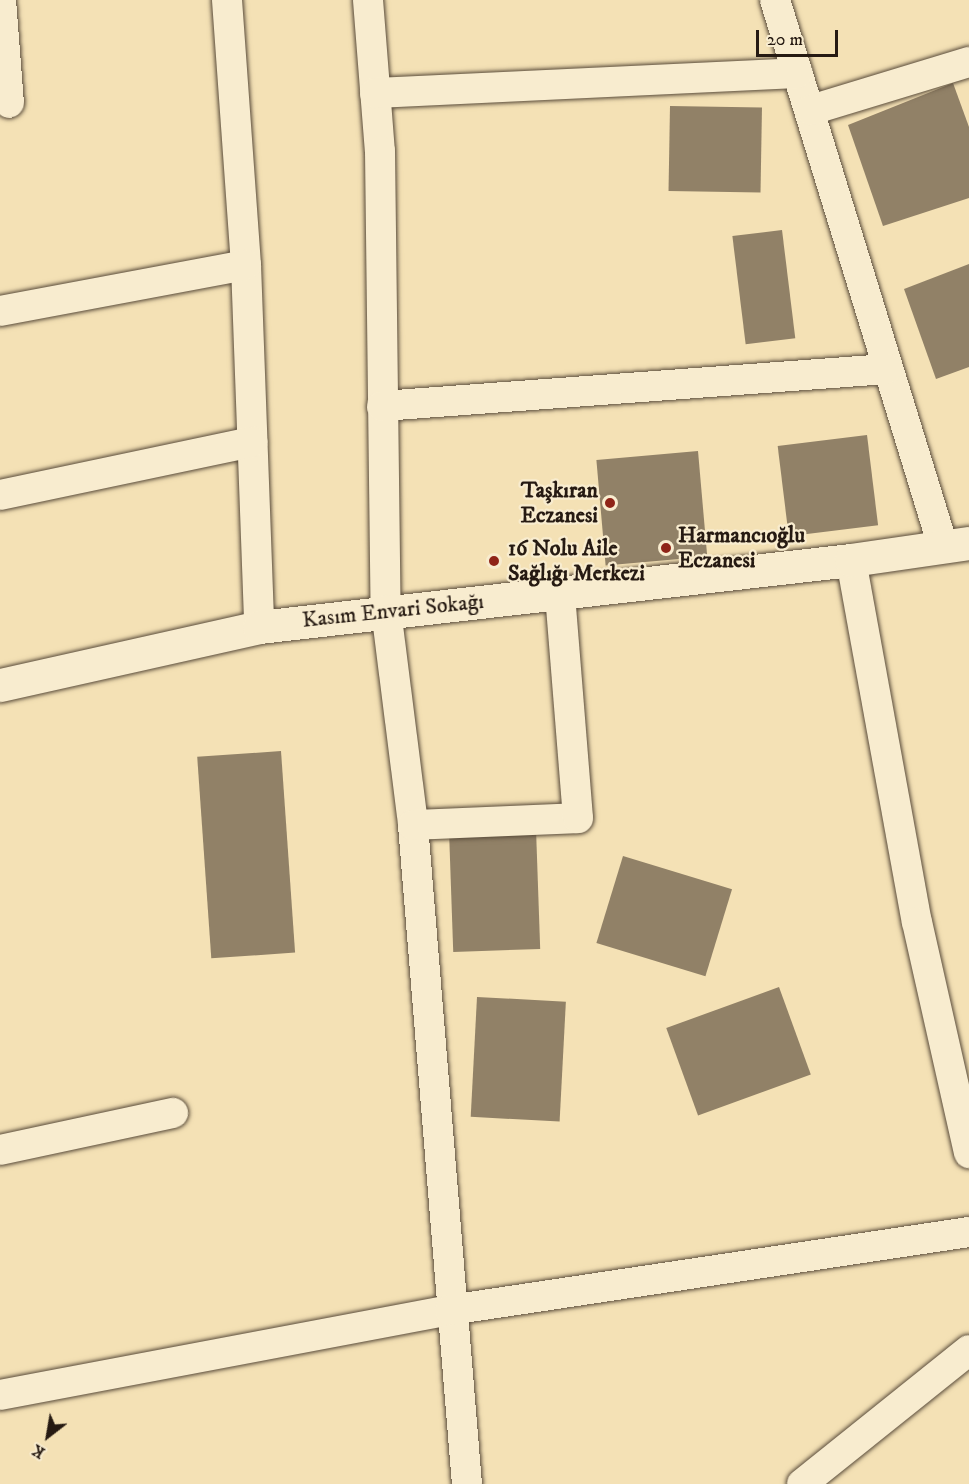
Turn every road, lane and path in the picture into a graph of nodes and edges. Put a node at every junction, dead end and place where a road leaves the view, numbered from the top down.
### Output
1 (2, 0) edge
2 (227, 0) edge
3 (368, 0) edge
4 (775, 0) edge
5 (969, 62) edge
6 (798, 73) junction
7 (375, 93) junction
8 (9, 103) dead end
9 (810, 110) junction
10 (246, 265) junction
11 (0, 311) edge
12 (887, 369) junction
13 (382, 406) junction
14 (252, 442) junction
15 (0, 495) edge
16 (956, 545) edge
17 (851, 560) junction
18 (560, 594) junction
19 (386, 610) junction
20 (259, 627) junction
21 (0, 685) edge
22 (412, 825) junction
23 (172, 1113) dead end
24 (0, 1150) edge
25 (969, 1153) edge
26 (969, 1232) edge
27 (450, 1310) junction
28 (969, 1350) edge
29 (0, 1395) edge
30 (467, 1484) edge
31 (802, 1484) edge

1 - 8 street
2 - 10 street
3 - 7 street
4 - 6 street
5 - 9 street
6 - 7 street
6 - 9 street
7 - 13 street
9 - 12 street
10 - 11 street
10 - 14 street
12 - 13 street
12 - 16 street
13 - 19 street
14 - 15 street
14 - 20 street
16 - 17 street, Kasım Envari Sokağı
17 - 18 street, Kasım Envari Sokağı
17 - 25 street
18 - 19 street, Kasım Envari Sokağı
18 - 22 street
19 - 20 street, Kasım Envari Sokağı
19 - 22 street
20 - 21 street, Kasım Envari Sokağı
22 - 27 street
23 - 24 street
26 - 27 street
27 - 29 street
27 - 30 street
28 - 31 street

